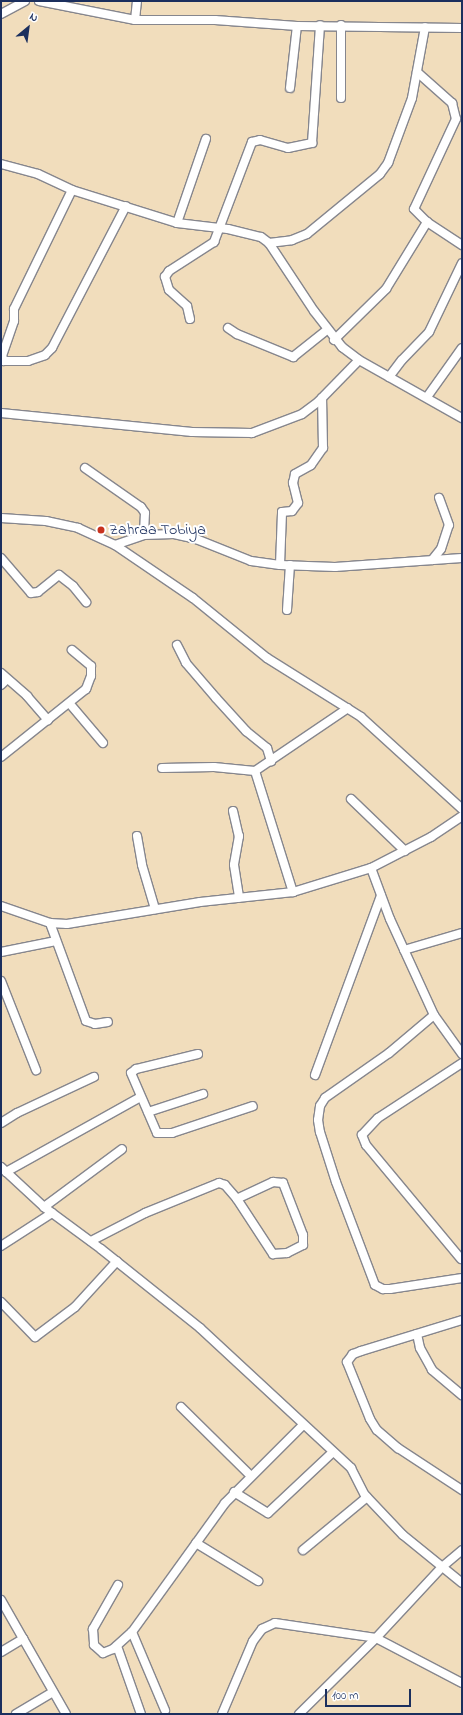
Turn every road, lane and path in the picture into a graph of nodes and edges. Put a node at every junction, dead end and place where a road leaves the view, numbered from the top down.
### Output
1 (25, 1) edge
2 (39, 1) edge
3 (83, 1) edge
4 (137, 1) edge
5 (80, 10) junction
6 (1, 14) edge
7 (135, 20) junction
8 (320, 25) junction
9 (341, 25) junction
10 (297, 26) junction
11 (425, 27) junction
12 (462, 28) edge
13 (417, 72) junction
14 (290, 88) dead end
15 (341, 98) dead end
16 (206, 139) dead end
17 (1, 164) edge
18 (72, 190) junction
19 (126, 206) junction
20 (427, 222) junction
21 (177, 223) junction
22 (219, 229) junction
23 (269, 242) junction
24 (462, 245) edge
25 (462, 263) edge
26 (190, 319) dead end
27 (228, 328) dead end
28 (327, 330) junction
29 (334, 340) junction
30 (462, 348) edge
31 (359, 360) junction
32 (2, 361) edge
33 (389, 377) junction
34 (427, 397) junction
35 (322, 398) junction
36 (1, 412) edge
37 (460, 413) edge
38 (84, 468) dead end
39 (439, 498) dead end
40 (1, 518) edge
41 (144, 535) junction
42 (115, 545) junction
43 (1, 558) edge
44 (462, 558) edge
45 (432, 560) junction
46 (280, 565) junction
47 (290, 565) junction
48 (86, 602) dead end
49 (287, 610) dead end
50 (177, 645) dead end
51 (72, 650) dead end
52 (3, 679) edge
53 (70, 704) junction
54 (348, 708) junction
55 (48, 720) junction
56 (103, 743) dead end
57 (1, 757) edge
58 (271, 761) junction
59 (162, 768) dead end
60 (255, 771) junction
61 (351, 799) dead end
62 (233, 811) dead end
63 (461, 816) edge
64 (137, 836) dead end
65 (405, 851) junction
66 (371, 868) junction
67 (293, 892) junction
68 (381, 896) junction
69 (239, 898) junction
70 (1, 906) edge
71 (155, 909) junction
72 (50, 923) junction
73 (462, 933) edge
74 (56, 941) junction
75 (404, 950) junction
76 (1, 952) edge
77 (1, 981) edge
78 (434, 1015) junction
79 (108, 1022) dead end
80 (198, 1054) dead end
81 (462, 1054) edge
82 (462, 1063) edge
83 (36, 1070) dead end
84 (315, 1075) dead end
85 (94, 1077) dead end
86 (203, 1094) dead end
87 (141, 1097) junction
88 (253, 1106) dead end
89 (148, 1112) junction
90 (1, 1123) edge
91 (122, 1149) dead end
92 (4, 1170) edge
93 (237, 1199) junction
94 (44, 1207) junction
95 (52, 1213) junction
96 (91, 1241) junction
97 (1, 1246) edge
98 (462, 1259) edge
99 (117, 1261) junction
100 (462, 1278) edge
101 (1, 1302) edge
102 (462, 1320) edge
103 (417, 1334) junction
104 (462, 1395) edge
105 (181, 1406) dead end
106 (302, 1426) junction
107 (332, 1453) junction
108 (251, 1476) junction
109 (462, 1490) edge
110 (234, 1492) junction
111 (367, 1497) junction
112 (196, 1543) junction
113 (303, 1550) dead end
114 (462, 1550) edge
115 (442, 1567) junction
116 (258, 1581) dead end
117 (462, 1583) edge
118 (118, 1585) dead end
119 (1, 1600) edge
120 (132, 1632) junction
121 (376, 1638) junction
122 (23, 1639) junction
123 (117, 1646) junction
124 (1, 1652) edge
125 (462, 1683) edge
126 (53, 1692) junction
127 (165, 1710) dead end
128 (16, 1714) edge
129 (66, 1714) edge
130 (141, 1714) edge
131 (222, 1714) edge
132 (299, 1714) edge

1 - 6 street
2 - 5 street
3 - 5 street
4 - 7 street
5 - 7 street
7 - 10 street
8 - 9 street
8 - 10 street
8 - 22 street
9 - 11 street
9 - 15 street
10 - 14 street
11 - 12 street
11 - 13 street
13 - 20 street
13 - 23 street
16 - 21 street
17 - 18 street
18 - 19 street
18 - 32 street
19 - 21 street
19 - 32 street
20 - 24 street
20 - 29 street
21 - 22 street
22 - 23 street
22 - 26 street
23 - 28 street
25 - 33 street
27 - 28 street
28 - 29 street
29 - 31 street
30 - 34 street
31 - 33 street
31 - 35 street
33 - 34 street
34 - 37 street
35 - 36 street
35 - 46 street
38 - 41 street
39 - 45 street
40 - 42 street
41 - 42 street
41 - 46 street
42 - 54 street
43 - 48 street
44 - 45 street
45 - 47 street
46 - 47 street
47 - 49 street
50 - 58 street
51 - 53 street
52 - 55 street
53 - 55 street
53 - 56 street
54 - 58 street
54 - 63 street
55 - 57 street
58 - 60 street
59 - 60 street
60 - 67 street
61 - 65 street
62 - 69 street
63 - 65 street
64 - 71 street
65 - 66 street
66 - 67 street
66 - 68 street
67 - 69 street
68 - 75 street
68 - 84 street
69 - 71 street
70 - 72 street
71 - 72 street
72 - 74 street
73 - 75 street
74 - 76 street
74 - 79 street
75 - 78 street
77 - 83 street
78 - 81 street
78 - 100 street
80 - 87 street
82 - 98 street
85 - 90 street
86 - 89 street
87 - 89 street
87 - 92 street
88 - 89 street
91 - 94 street
92 - 94 street
93 - 93 street
93 - 96 street
94 - 95 street
95 - 96 street
95 - 97 street
96 - 99 street
99 - 101 street
99 - 106 street
102 - 103 street
103 - 104 street
103 - 109 street
105 - 108 street
106 - 107 street
106 - 108 street
107 - 110 street
107 - 111 street
108 - 110 street
110 - 112 street
111 - 113 street
111 - 115 street
112 - 116 street
112 - 120 street
114 - 115 street
115 - 117 street
115 - 121 street
118 - 123 street
119 - 122 street
120 - 123 street
120 - 127 street
121 - 125 street
121 - 131 street
121 - 132 street
122 - 124 street
122 - 126 street
123 - 130 street
126 - 128 street
126 - 129 street

